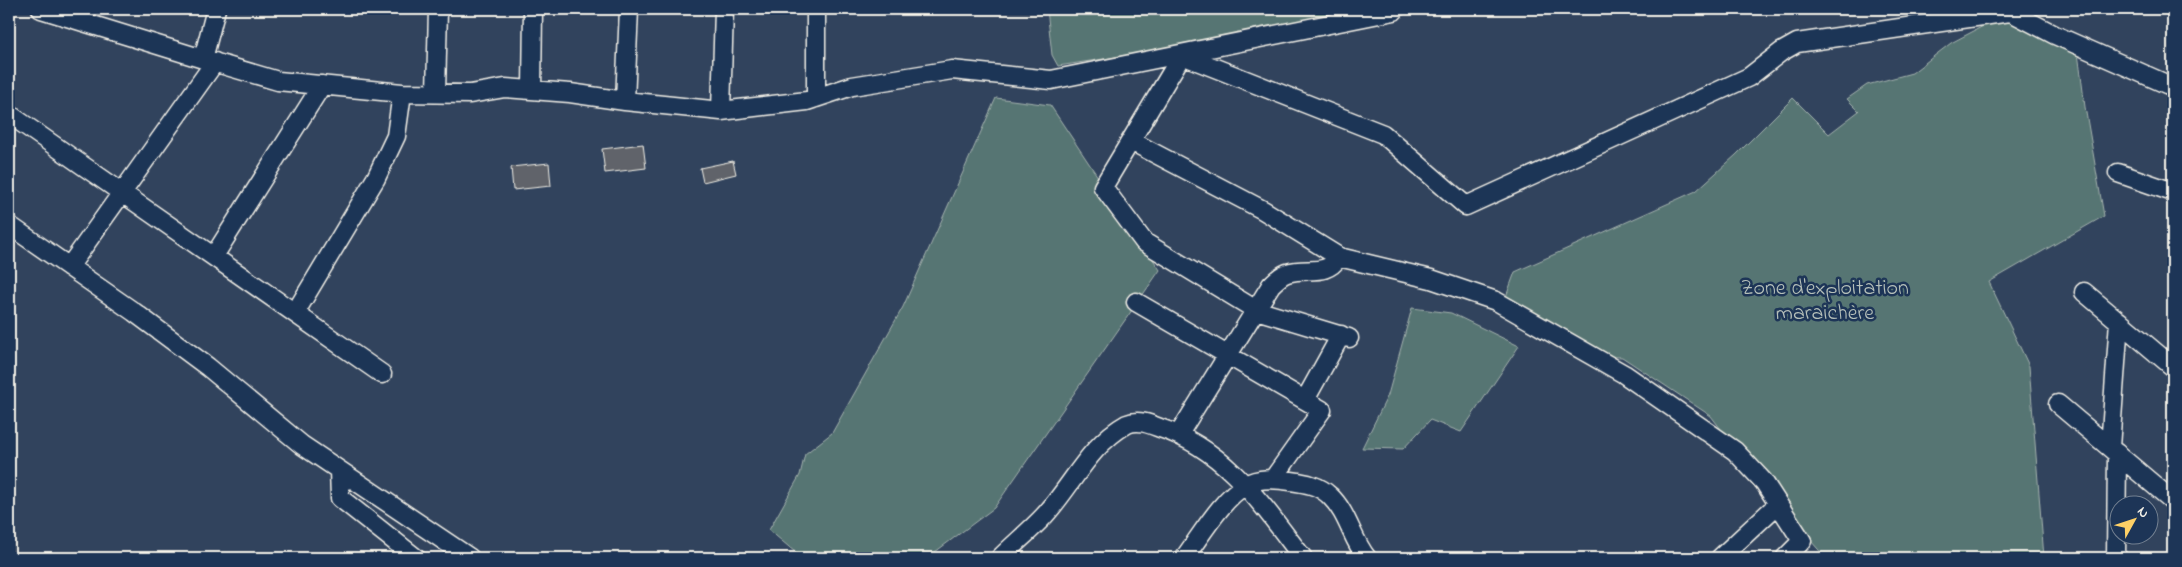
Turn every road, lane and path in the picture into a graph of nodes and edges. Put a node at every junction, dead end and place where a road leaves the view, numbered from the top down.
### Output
1 (41, 9) edge
2 (216, 9) edge
3 (438, 9) edge
4 (533, 9) edge
5 (629, 9) edge
6 (724, 9) edge
7 (816, 9) edge
8 (2008, 10) edge
9 (1394, 11) dead end
10 (1182, 55) junction
11 (209, 60) junction
12 (322, 85) junction
13 (2173, 88) edge
14 (532, 90) junction
15 (402, 93) junction
16 (436, 93) junction
17 (816, 98) junction
18 (625, 101) junction
19 (722, 111) junction
20 (9, 114) edge
21 (1131, 141) junction
22 (2118, 173) dead end
23 (2173, 192) edge
24 (122, 193) junction
25 (9, 225) edge
26 (214, 256) junction
27 (1339, 257) junction
28 (69, 267) junction
29 (2084, 292) dead end
30 (1136, 302) dead end
31 (1256, 310) junction
32 (295, 313) junction
33 (2119, 322) junction
34 (1228, 355) junction
35 (2173, 367) edge
36 (382, 374) dead end
37 (1305, 400) junction
38 (2058, 404) dead end
39 (1178, 434) junction
40 (2113, 450) junction
41 (339, 470) junction
42 (1273, 479) junction
43 (1246, 484) junction
44 (2172, 497) edge
45 (1778, 504) junction
46 (416, 558) edge
47 (470, 558) edge
48 (1000, 558) edge
49 (1184, 558) edge
50 (1303, 558) edge
51 (1367, 558) edge
52 (1720, 558) edge
53 (1785, 558) edge
54 (2116, 558) edge

1 - 11 street
2 - 11 street
3 - 16 street
4 - 14 street
5 - 18 street
6 - 19 street
7 - 17 street
8 - 10 street
8 - 13 street
9 - 10 street
10 - 17 street
10 - 21 street
11 - 12 street
11 - 24 street
12 - 15 street
12 - 26 street
14 - 16 street
14 - 18 street
15 - 16 street
15 - 32 street
17 - 19 street
18 - 19 street
20 - 24 street
21 - 27 street
21 - 31 street
22 - 23 street
24 - 26 street
24 - 28 street
25 - 28 street
26 - 32 street
27 - 31 street
27 - 45 street
28 - 41 street
29 - 33 street
30 - 34 street
31 - 34 street
31 - 37 street
32 - 36 street
33 - 35 street
33 - 40 street
34 - 37 street
34 - 39 street
37 - 42 street
38 - 40 street
39 - 43 street
39 - 48 street
40 - 44 street
40 - 54 street
41 - 46 street
41 - 47 street
42 - 43 street
42 - 51 street
43 - 49 street
43 - 50 street
45 - 52 street
45 - 53 street

